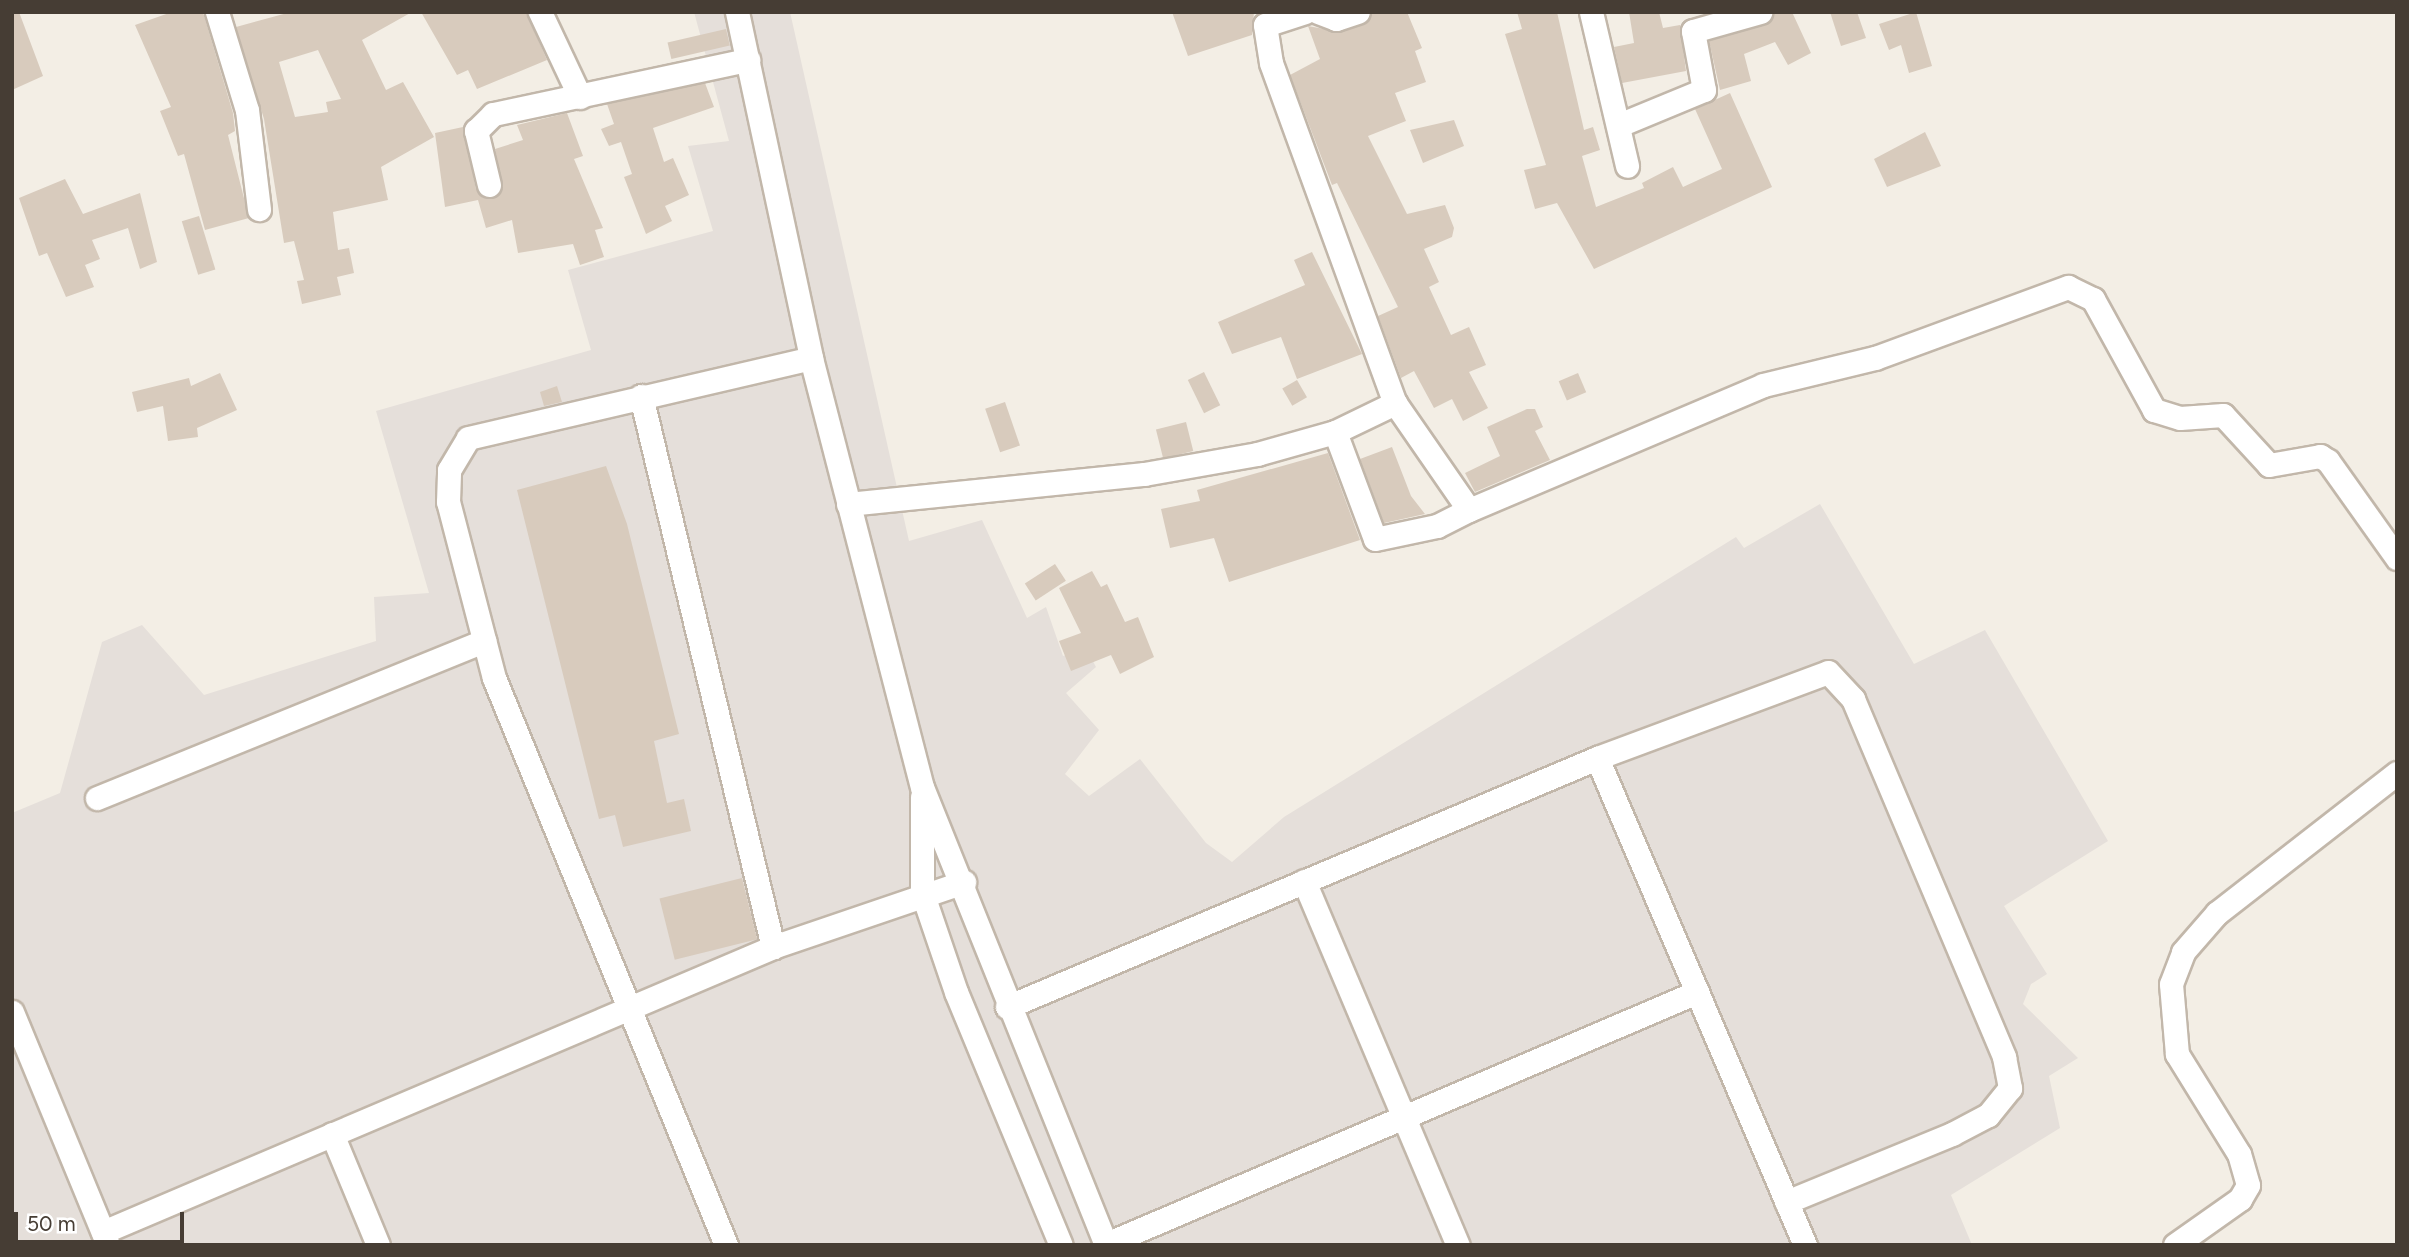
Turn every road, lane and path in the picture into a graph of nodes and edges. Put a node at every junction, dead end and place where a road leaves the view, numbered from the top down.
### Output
1 (217, 12) edge
2 (540, 12) edge
3 (737, 12) edge
4 (1305, 12) edge
5 (1358, 12) edge
6 (1591, 12) edge
7 (1760, 12) edge
8 (1330, 15) edge
9 (1263, 19) edge
10 (748, 61) junction
11 (580, 97) junction
12 (1619, 125) junction
13 (1627, 166) dead end
14 (489, 186) dead end
15 (259, 209) dead end
16 (811, 358) junction
17 (641, 396) junction
18 (1395, 403) junction
19 (1335, 432) junction
20 (848, 503) junction
21 (1469, 510) junction
22 (2397, 558) edge
23 (484, 641) junction
24 (1597, 758) junction
25 (2397, 773) edge
26 (922, 787) junction
27 (97, 798) dead end
28 (1304, 881) junction
29 (964, 882) junction
30 (922, 892) junction
31 (773, 947) junction
32 (1697, 992) junction
33 (1007, 1007) junction
34 (627, 1011) junction
35 (12, 1012) edge
36 (1403, 1114) junction
37 (332, 1134) junction
38 (1786, 1202) junction
39 (105, 1238) edge
40 (378, 1245) edge
41 (726, 1245) edge
42 (1061, 1245) edge
43 (1105, 1245) edge
44 (1458, 1245) edge
45 (1804, 1245) edge
46 (2175, 1245) edge

1 - 15 street
2 - 11 street
3 - 10 street
4 - 9 street
5 - 8 street
6 - 12 street
7 - 12 street
9 - 18 street
10 - 11 street
10 - 16 street
11 - 14 street
12 - 13 street
16 - 17 street
16 - 20 street
17 - 23 street
17 - 31 street
18 - 19 street
18 - 21 street
19 - 20 street
19 - 21 street
20 - 26 street
21 - 22 street
23 - 27 street
23 - 34 street
24 - 28 street
24 - 32 street
24 - 38 street
25 - 46 street
26 - 29 street
26 - 30 street
28 - 33 street
28 - 36 street
29 - 30 street
29 - 33 street
30 - 31 street
30 - 42 street
31 - 34 street
32 - 36 street
32 - 38 street
33 - 43 street
34 - 37 street
34 - 41 street
35 - 39 street
36 - 43 street
36 - 44 street
37 - 39 street
37 - 40 street
38 - 45 street

